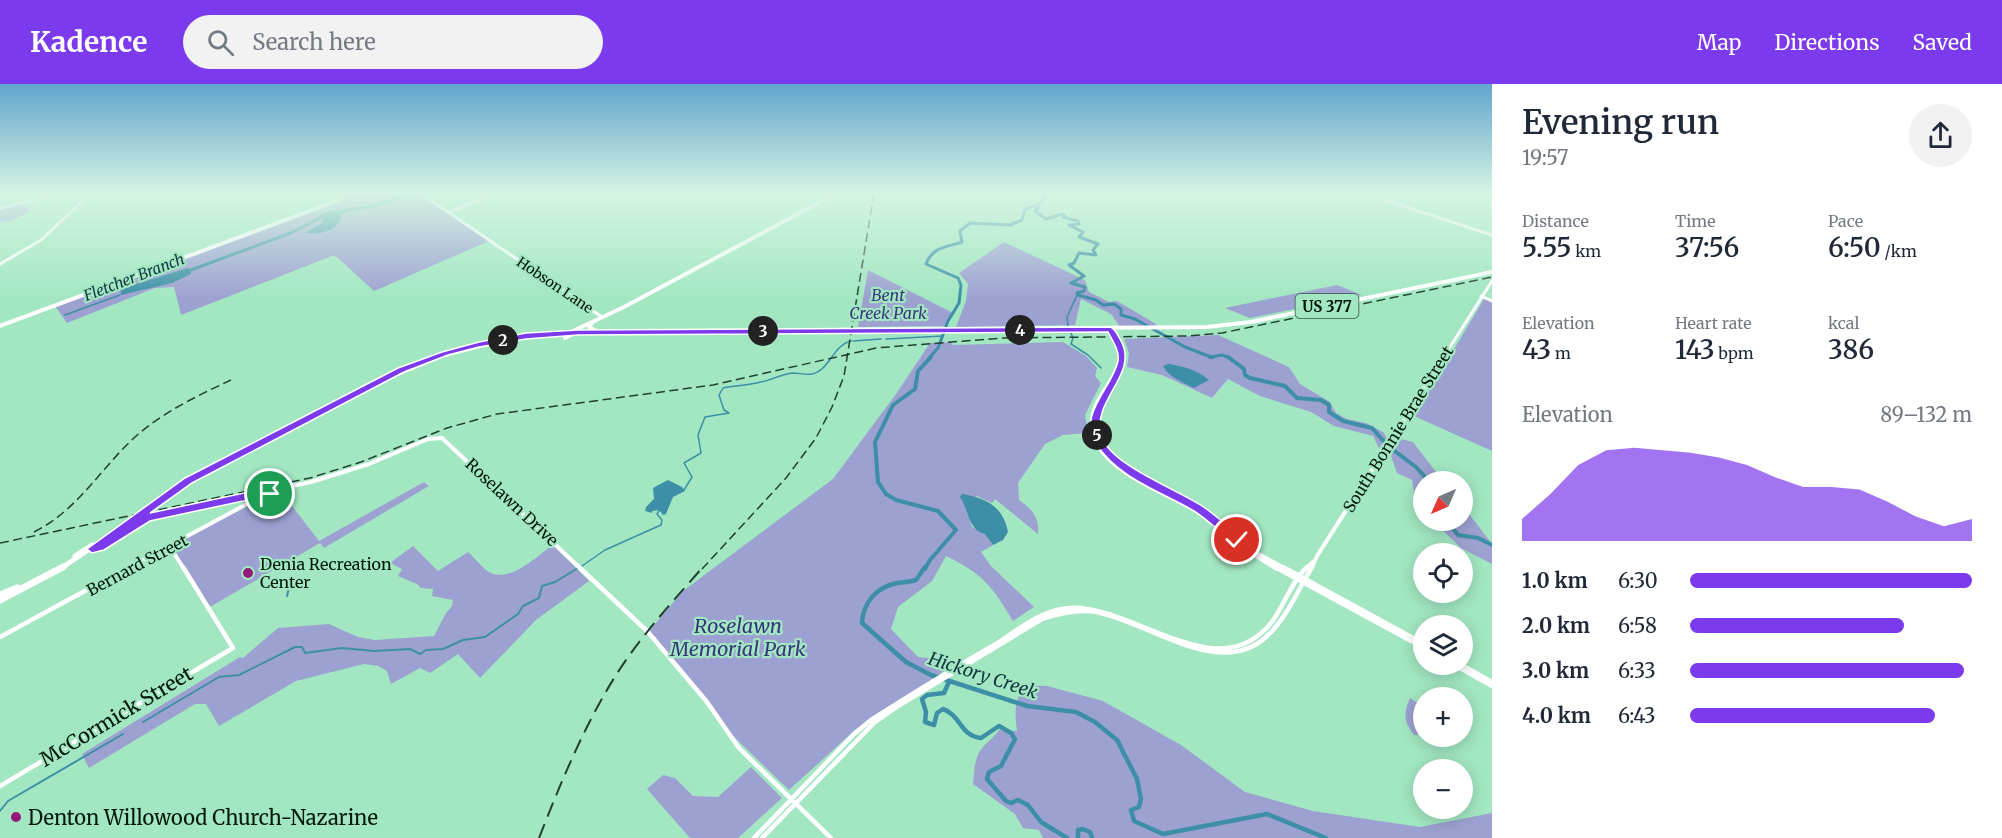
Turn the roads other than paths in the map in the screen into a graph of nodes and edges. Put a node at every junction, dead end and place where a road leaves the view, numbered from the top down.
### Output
1 (53, 228) edge
2 (260, 228) edge
3 (472, 228) edge
4 (770, 228) edge
5 (1471, 228) edge
6 (1492, 235) edge
7 (0, 264) edge
8 (1491, 273) edge
9 (1492, 281) edge
10 (1481, 296) junction
11 (1492, 301) edge
12 (602, 317) junction
13 (592, 323) junction
14 (0, 325) edge
15 (1109, 329) junction
16 (934, 330) joint
17 (952, 330) joint
18 (1065, 330) joint
19 (596, 331) junction
20 (719, 331) junction
21 (574, 332) junction
22 (556, 333) junction
23 (366, 385) junction
24 (269, 434) junction
25 (246, 450) junction
26 (185, 479) junction
27 (272, 491) junction
28 (165, 496) junction
29 (156, 499) junction
30 (143, 512) junction
31 (170, 547) junction
32 (92, 549) junction
33 (45, 577) junction
34 (1301, 579) junction
35 (0, 597) edge
36 (0, 637) edge
37 (1413, 640) edge
38 (1473, 672) edge
39 (1473, 674) edge
40 (1492, 684) edge
41 (0, 786) edge
42 (793, 801) junction
43 (754, 838) edge
44 (762, 838) edge
45 (831, 838) edge

1 - 7 street
2 - 14 main road
3 - 12 street, Hobson Lane
4 - 12 main road
5 - 6 street
8 - 15 main road, US 377
9 - 10 street, South Bonnie Brae Street
10 - 11 street
10 - 34 street, South Bonnie Brae Street
12 - 13 main road
12 - 21 main road
13 - 19 main road
13 - 21 main road
15 - 18 main road, US 377
15 - 34 street
16 - 17 main road, US 377
16 - 20 main road, US 377
17 - 18 main road, US 377
19 - 20 main road, US 377
19 - 21 main road, US 377
20 - 21 main road, US 377
21 - 22 main road, US 377
21 - 22 main road
21 - 23 main road, US 377
22 - 23 main road, US 377
23 - 24 main road, US 377
23 - 25 main road, US 377
24 - 25 main road
24 - 26 main road, US 377
25 - 28 main road, US 377
26 - 28 main road
26 - 29 main road, US 377
27 - 31 street, Bernard Street
27 - 32 street, Roselawn Drive
27 - 42 street, Roselawn Drive
28 - 30 main road, US 377
29 - 30 main road
29 - 33 main road, US 377
30 - 32 main road, US 377
31 - 36 street, Bernard Street
31 - 41 street, McCormick Street
32 - 33 main road, US 377
33 - 35 main road, US 377
34 - 37 street
34 - 42 street, South Bonnie Brae Street
38 - 40 street
39 - 40 street
42 - 43 street, South Bonnie Brae Street
42 - 44 street, South Bonnie Brae Street
42 - 45 street, Roselawn Drive

